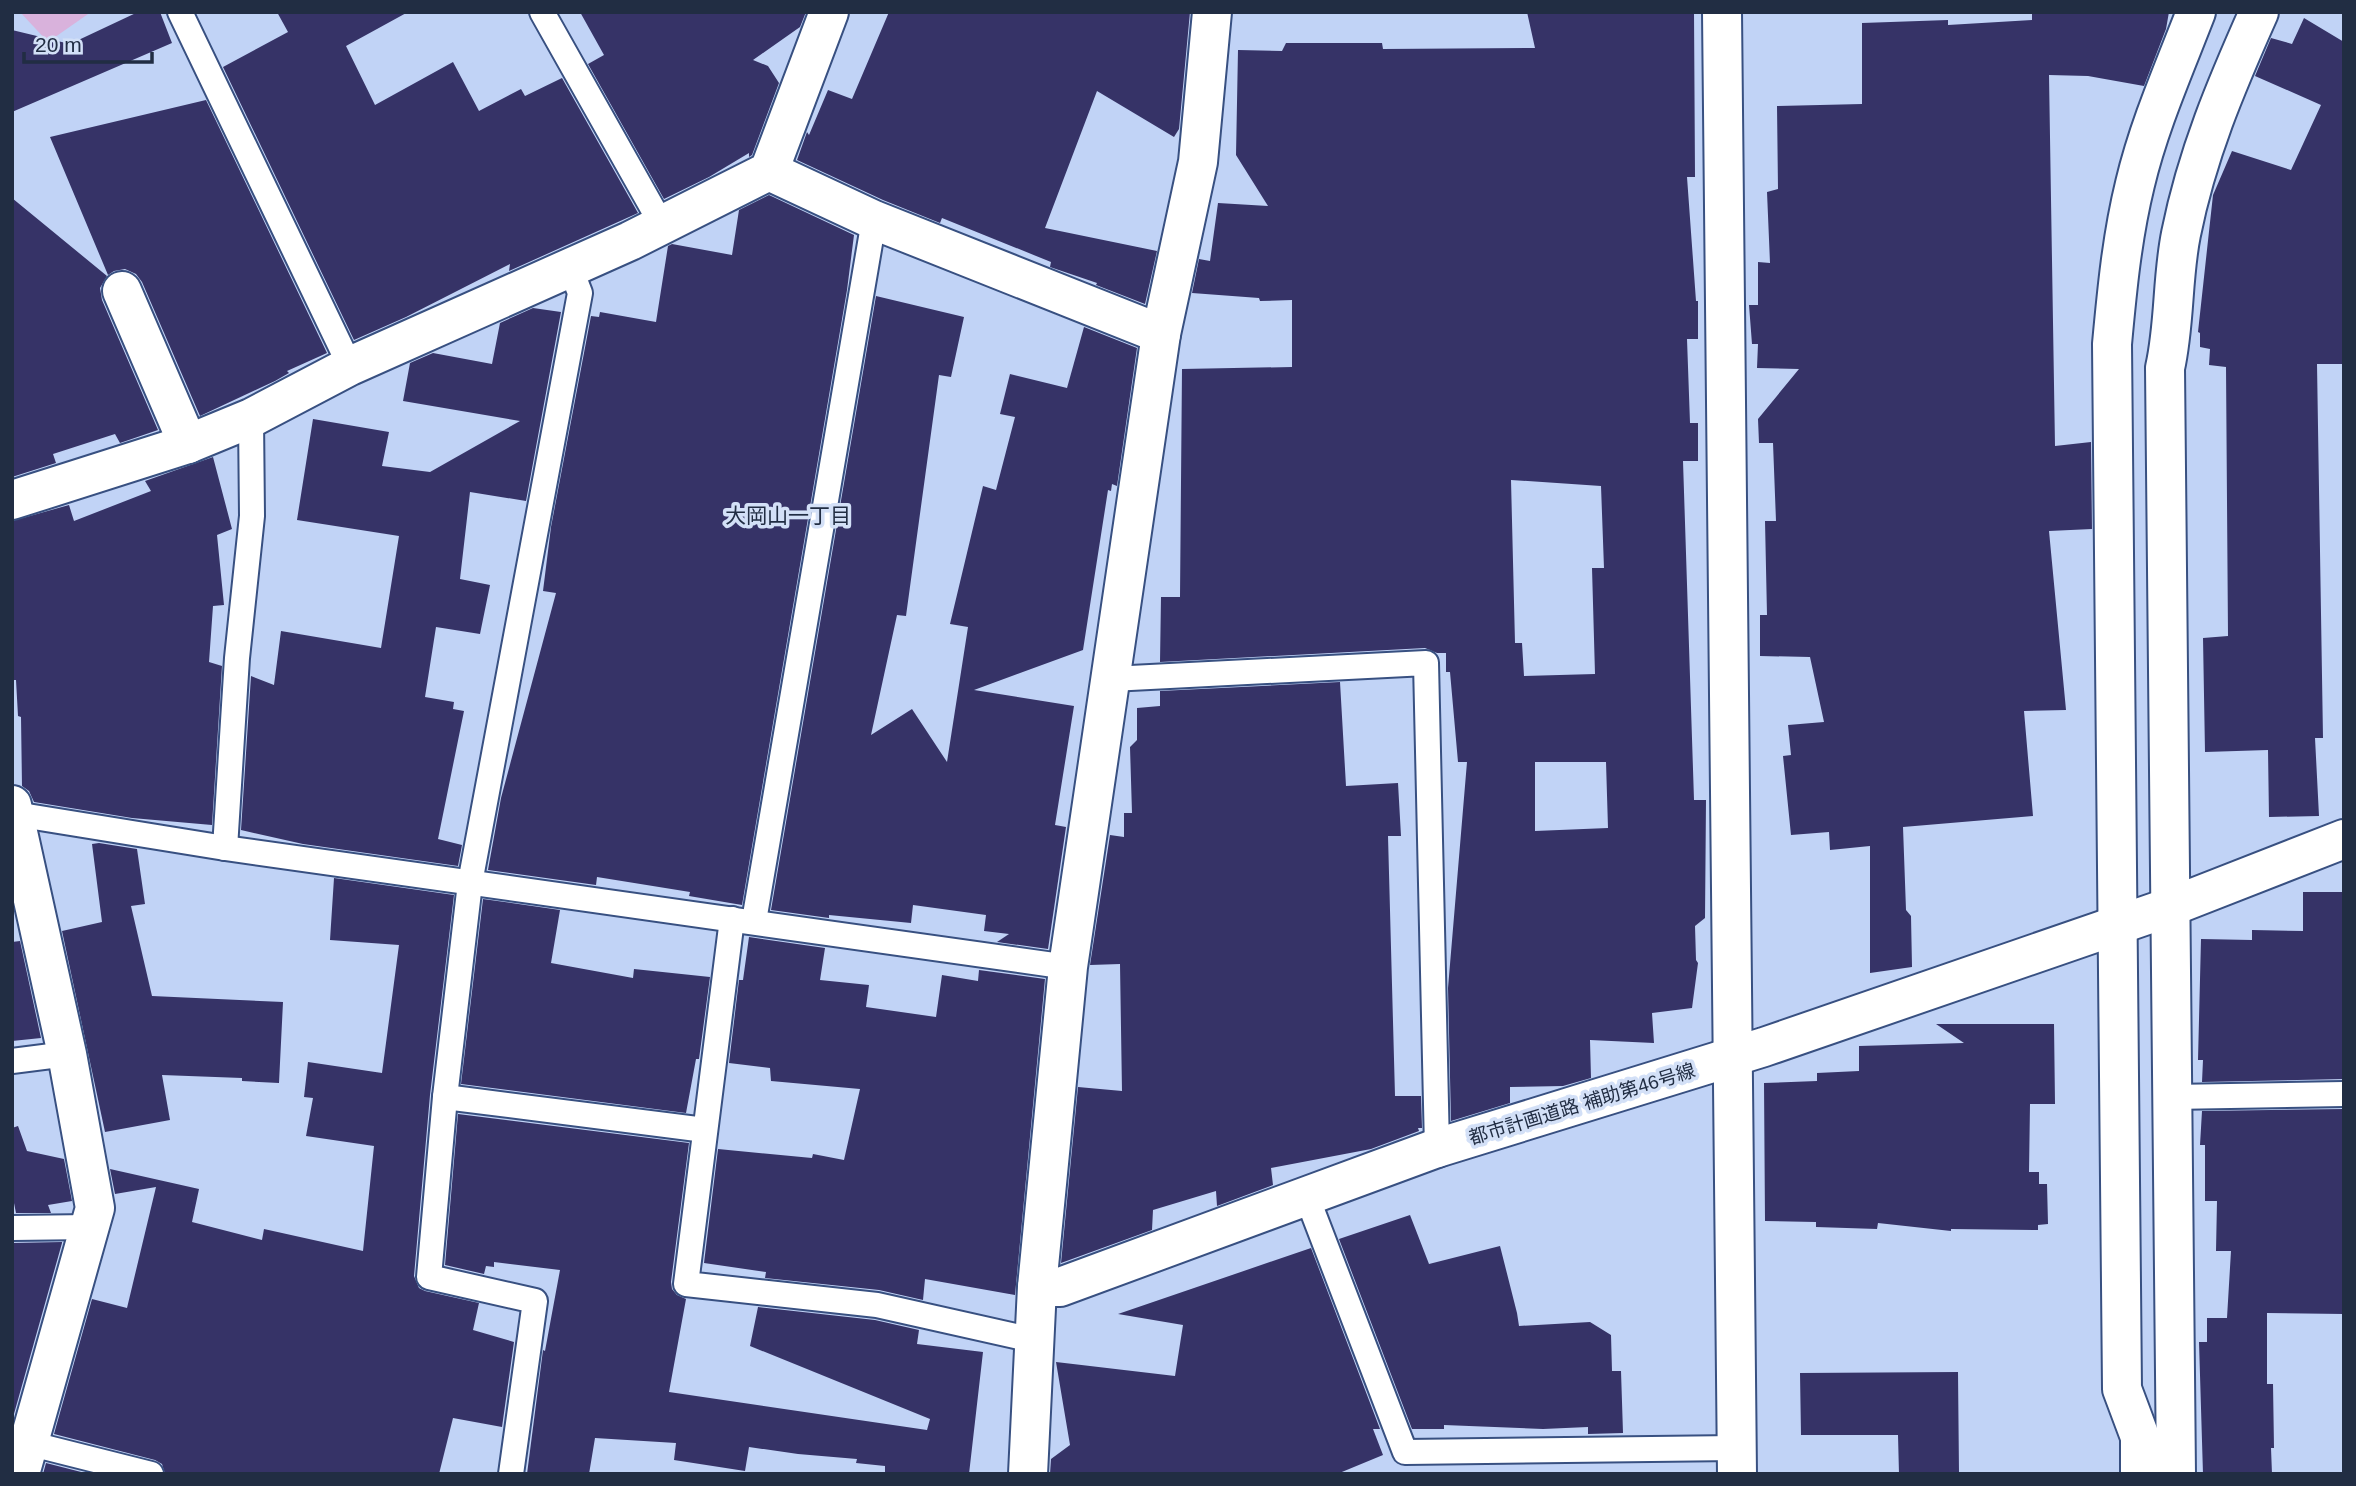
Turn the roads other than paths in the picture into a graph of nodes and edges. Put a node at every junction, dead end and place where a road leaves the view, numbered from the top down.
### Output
1 (180, 12) edge
2 (542, 12) edge
3 (829, 12) edge
4 (1212, 12) edge
5 (1723, 12) edge
6 (2196, 12) edge
7 (2259, 12) edge
8 (769, 171) junction
9 (874, 220) junction
10 (662, 225) junction
11 (570, 267) junction
12 (122, 291) dead end
13 (1161, 334) junction
14 (350, 366) junction
15 (251, 418) junction
16 (188, 444) junction
17 (12, 500) edge
18 (1111, 678) junction
19 (13, 809) edge
20 (2344, 839) edge
21 (225, 848) junction
22 (470, 883) junction
23 (2144, 916) junction
24 (743, 920) junction
25 (1068, 967) junction
26 (67, 1054) junction
27 (1731, 1058) junction
28 (12, 1061) edge
29 (2344, 1094) edge
30 (445, 1097) junction
31 (2172, 1097) junction
32 (705, 1129) junction
33 (1437, 1149) junction
34 (1307, 1197) junction
35 (12, 1227) edge
36 (90, 1227) junction
37 (1037, 1287) junction
38 (1033, 1340) junction
39 (21, 1452) edge
40 (1737, 1461) edge
41 (151, 1474) edge
42 (511, 1474) edge
43 (1028, 1474) edge
44 (2140, 1474) edge
45 (2176, 1474) edge

1 - 14 lane
2 - 10 lane
3 - 8 street
4 - 13 street
5 - 27 street
6 - 23 street
7 - 23 street
8 - 9 street
8 - 10 street
9 - 13 street
9 - 24 lane
10 - 11 street
11 - 14 street
11 - 22 lane
12 - 16 street
13 - 18 street
14 - 15 street
15 - 16 street
15 - 21 lane
16 - 17 street
18 - 25 street
18 - 33 lane
19 - 21 lane
19 - 26 street
20 - 23 street, 都市計画道路 補助第46号線
21 - 22 lane
22 - 24 lane
22 - 30 lane
23 - 27 street, 都市計画道路 補助第46号線
23 - 31 street
23 - 44 street
24 - 25 lane
24 - 32 lane
25 - 37 street
26 - 28 lane
26 - 36 street
27 - 33 street, 都市計画道路 補助第46号線
27 - 40 street
29 - 31 lane
30 - 32 lane
30 - 42 lane
31 - 45 street
32 - 38 lane
33 - 34 street, 都市計画道路 補助第46号線
34 - 37 street, 都市計画道路 補助第46号線
34 - 40 lane
35 - 36 lane
36 - 39 street
37 - 38 street
38 - 43 street
39 - 41 lane

